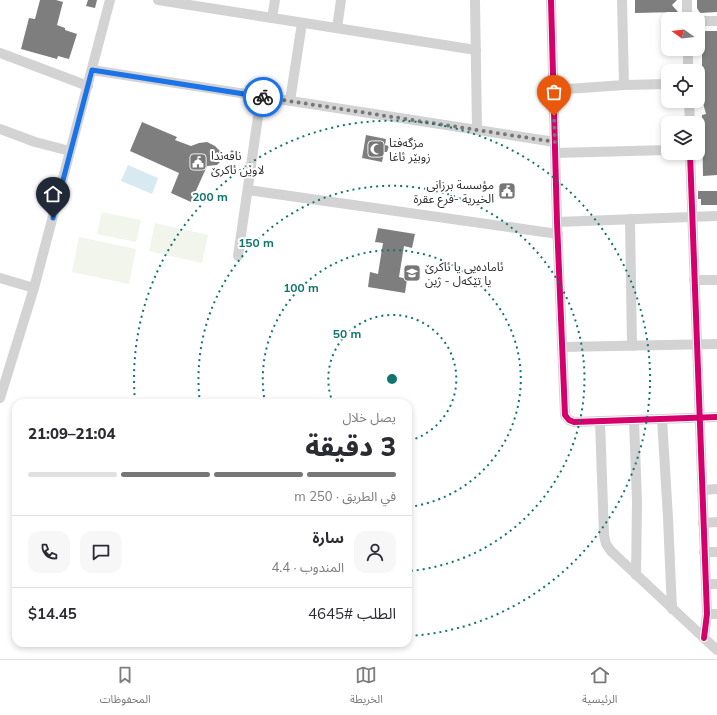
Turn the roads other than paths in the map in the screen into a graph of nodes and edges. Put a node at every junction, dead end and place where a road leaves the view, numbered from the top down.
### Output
1 (110, 0) edge
2 (158, 0) edge
3 (275, 0) edge
4 (341, 0) edge
5 (475, 0) edge
6 (551, 0) edge
7 (622, 0) edge
8 (687, 0) edge
9 (687, 12) edge
10 (272, 18) junction
11 (705, 21) edge
12 (717, 21) edge
13 (302, 23) junction
14 (337, 28) junction
15 (476, 50) junction
16 (0, 53) edge
17 (92, 70) junction
18 (661, 84) edge
19 (624, 85) junction
20 (88, 86) junction
21 (554, 90) junction
22 (261, 96) junction
23 (290, 101) junction
24 (478, 130) junction
25 (1, 132) edge
26 (555, 142) junction
27 (661, 150) edge
28 (70, 151) junction
29 (555, 153) junction
30 (690, 160) edge
31 (248, 190) junction
32 (717, 216) edge
33 (692, 217) junction
34 (630, 219) junction
35 (557, 222) junction
36 (558, 234) junction
37 (238, 256) dead end
38 (0, 278) edge
39 (694, 280) junction
40 (717, 280) edge
41 (34, 288) junction
42 (697, 344) junction
43 (717, 344) edge
44 (632, 346) junction
45 (562, 347) junction
46 (0, 398) edge
47 (717, 417) edge
48 (700, 418) junction
49 (662, 419) junction
50 (634, 420) junction
51 (600, 422) junction
52 (717, 489) edge
53 (702, 490) junction
54 (703, 522) junction
55 (717, 522) edge
56 (704, 552) junction
57 (717, 552) edge
58 (636, 575) junction
59 (706, 584) junction
60 (717, 584) edge
61 (672, 609) junction
62 (712, 614) edge
63 (704, 638) junction
64 (715, 647) edge

1 - 17 street
2 - 10 street
3 - 10 street
4 - 14 street
5 - 15 street
6 - 21 street
7 - 19 street
8 - 9 street
10 - 13 street
11 - 12 street
13 - 14 street
13 - 23 street
14 - 15 street
15 - 24 street
16 - 20 street
17 - 20 street
17 - 22 street
18 - 19 street
19 - 21 street
20 - 28 street
21 - 26 street
22 - 23 street
22 - 31 street
23 - 24 street
24 - 26 street
25 - 28 street
26 - 29 street
27 - 29 street
28 - 41 street
29 - 35 street
30 - 33 street
31 - 36 street
31 - 37 street
32 - 33 street
33 - 34 street
33 - 39 street
34 - 35 street
34 - 44 street
35 - 36 street
36 - 45 street
38 - 41 street
39 - 40 street
39 - 42 street
41 - 46 street
42 - 43 street
42 - 44 street
42 - 48 street
44 - 45 street
45 - 51 street
47 - 48 street
48 - 49 street
48 - 53 street
49 - 50 street
49 - 61 street
50 - 51 street
50 - 58 street
51 - 58 street
52 - 53 street
53 - 54 street
54 - 55 street
54 - 56 street
56 - 57 street
56 - 59 street
58 - 61 street
59 - 60 street
59 - 62 street
61 - 63 street
62 - 63 street
63 - 64 street

